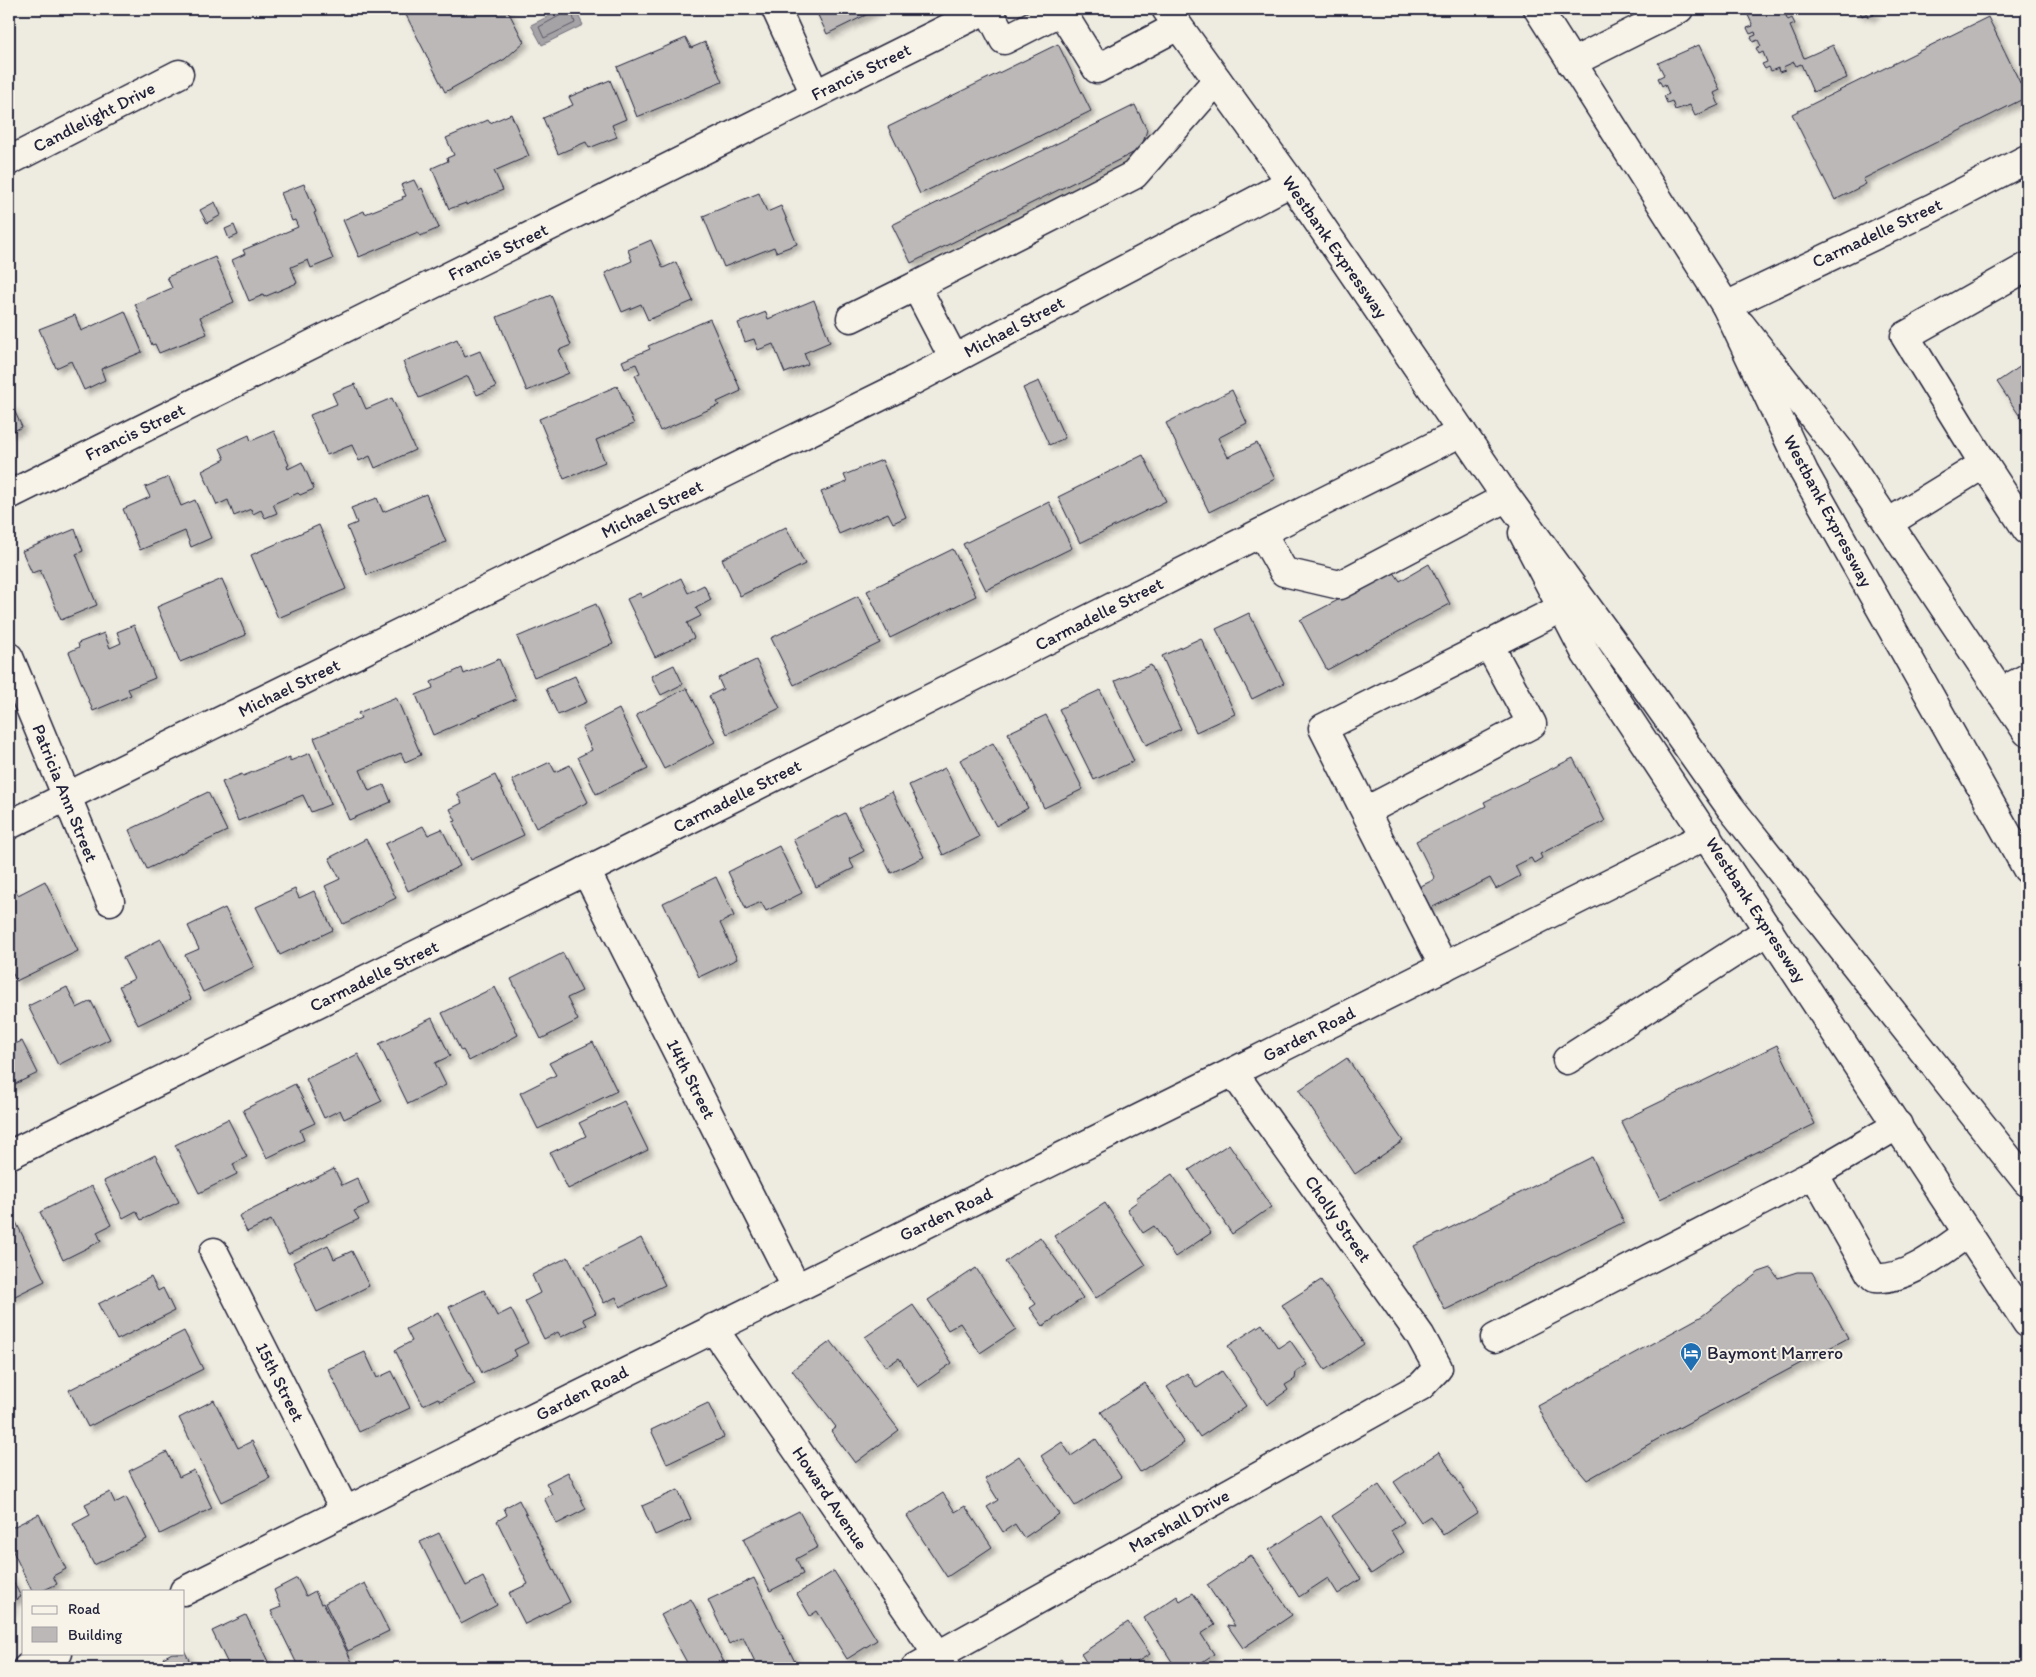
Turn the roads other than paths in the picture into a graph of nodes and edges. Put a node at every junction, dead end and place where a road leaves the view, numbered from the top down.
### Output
1 (776, 9) edge
2 (987, 9) edge
3 (1538, 9) edge
4 (1678, 9) edge
5 (1172, 17) edge
6 (1571, 63) junction
7 (179, 74) dead end
8 (1218, 80) junction
9 (815, 94) junction
10 (2027, 159) edge
11 (9, 161) edge
12 (1291, 182) junction
13 (2027, 267) edge
14 (916, 286) junction
15 (1726, 306) junction
16 (851, 318) dead end
17 (954, 359) junction
18 (1462, 432) junction
19 (1984, 464) junction
20 (1502, 493) junction
21 (9, 495) edge
22 (1888, 523) junction
23 (2027, 530) edge
24 (1262, 532) junction
25 (1562, 608) junction
26 (1489, 645) junction
27 (9, 657) edge
28 (2027, 678) edge
29 (2000, 692) junction
30 (2027, 732) edge
31 (66, 797) junction
32 (1366, 811) junction
33 (9, 826) edge
34 (1707, 835) junction
35 (2027, 870) edge
36 (586, 871) junction
37 (110, 901) dead end
38 (1769, 930) junction
39 (1444, 967) junction
40 (1567, 1060) dead end
41 (1233, 1072) junction
42 (1898, 1125) junction
43 (9, 1155) edge
44 (1814, 1174) junction
45 (2027, 1182) edge
46 (1968, 1233) junction
47 (214, 1252) dead end
48 (796, 1287) junction
49 (2027, 1323) edge
50 (713, 1328) junction
51 (1495, 1338) dead end
52 (1438, 1368) joint
53 (345, 1511) junction
54 (185, 1591) edge
55 (56, 1654) edge
56 (933, 1664) edge
57 (27, 1668) edge

1 - 9 main road
2 - 5 main road
2 - 9 main road, Francis Street
3 - 6 main road, Westbank Expressway
4 - 6 main road
5 - 8 main road, Westbank Expressway
6 - 15 main road, Westbank Expressway
7 - 11 main road, Candlelight Drive
8 - 12 main road, Westbank Expressway
8 - 14 main road
9 - 21 main road, Francis Street
10 - 15 main road, Carmadelle Street
12 - 17 main road, Michael Street
12 - 18 main road, Westbank Expressway
13 - 19 main road
14 - 16 main road
14 - 17 main road
15 - 22 main road, Westbank Expressway
15 - 35 main road, Westbank Expressway
17 - 31 main road, Michael Street
18 - 20 main road, Westbank Expressway
18 - 24 main road, Carmadelle Street
19 - 22 main road
19 - 23 main road
20 - 24 main road
20 - 25 main road, Westbank Expressway
20 - 45 main road, Westbank Expressway
22 - 29 main road, Westbank Expressway
24 - 36 main road, Carmadelle Street
25 - 26 main road
25 - 34 main road, Westbank Expressway
26 - 32 main road
26 - 32 main road
27 - 31 main road, Patricia Ann Street
28 - 29 main road
29 - 30 main road, Westbank Expressway
31 - 33 main road, Michael Street
31 - 37 main road, Patricia Ann Street
32 - 39 main road
34 - 38 main road, Westbank Expressway
34 - 39 main road, Garden Road
36 - 43 main road, Carmadelle Street
36 - 48 main road, 14th Street
38 - 40 main road
38 - 42 main road, Westbank Expressway
39 - 41 main road, Garden Road
41 - 48 main road, Garden Road
41 - 52 main road, Cholly Street
42 - 44 main road
42 - 46 main road, Westbank Expressway
44 - 46 main road
44 - 51 main road
46 - 49 main road, Westbank Expressway
47 - 53 main road, 15th Street
48 - 50 main road, Garden Road
50 - 53 main road, Garden Road
50 - 56 main road, Howard Avenue
52 - 56 main road, Marshall Drive
53 - 54 main road, Garden Road
55 - 57 main road

